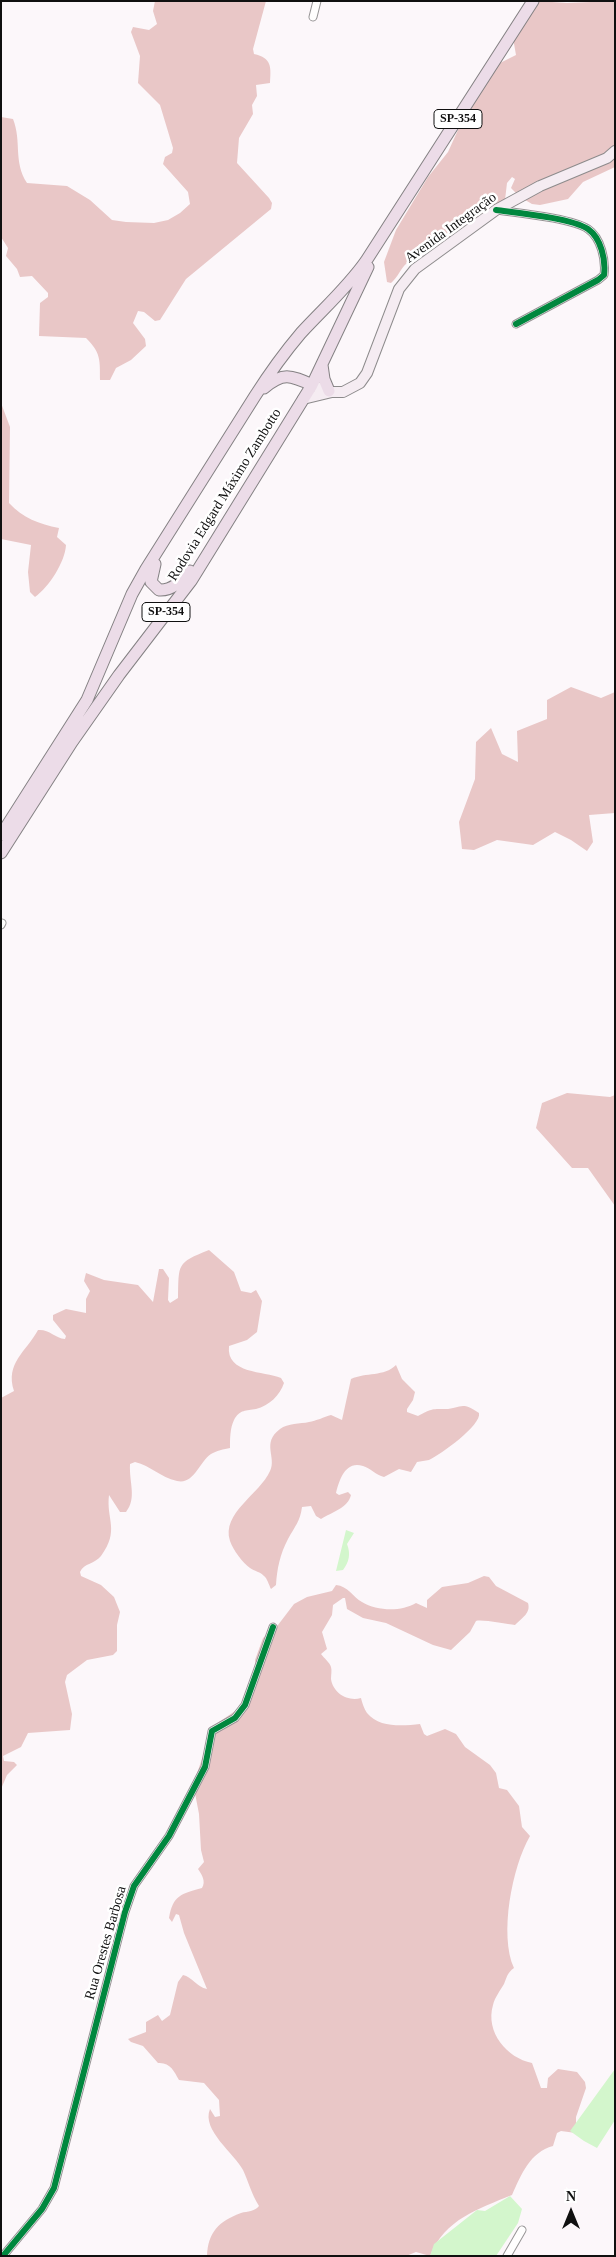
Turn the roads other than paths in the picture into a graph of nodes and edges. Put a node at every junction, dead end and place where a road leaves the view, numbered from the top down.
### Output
1 (317, 1) edge
2 (533, 1) edge
3 (312, 17) dead end
4 (615, 150) edge
5 (611, 158) edge
6 (496, 210) junction
7 (382, 237) junction
8 (516, 324) dead end
9 (322, 365) junction
10 (312, 385) junction
11 (331, 391) junction
12 (255, 396) junction
13 (304, 399) junction
14 (164, 544) junction
15 (206, 554) junction
16 (1, 835) edge
17 (1, 854) edge
18 (273, 1627) dead end
19 (522, 2230) dead end
20 (4, 2256) edge
21 (508, 2256) edge

1 - 3 street
2 - 7 main road, Rodovia Edgard Máximo Zambotto / SP-354
4 - 5 main road, Avenida Integração
5 - 6 main road, Avenida Integração
6 - 8 street
6 - 11 main road, Avenida Integração
7 - 9 main road, Rodovia Edgard Máximo Zambotto / SP-354
7 - 12 main road, Rodovia Edgard Máximo Zambotto / SP-354
9 - 10 main road, Rodovia Edgard Máximo Zambotto / SP-354
9 - 11 main road
10 - 11 main road
10 - 12 main road
10 - 13 main road, Rodovia Edgard Máximo Zambotto / SP-354
11 - 13 main road, Avenida Integração
12 - 14 main road, Rodovia Edgard Máximo Zambotto / SP-354
13 - 15 main road, Rodovia Edgard Máximo Zambotto / SP-354
14 - 15 main road
14 - 16 main road, Rodovia Edgard Máximo Zambotto / SP-354
15 - 17 main road, Rodovia Edgard Máximo Zambotto / SP-354
18 - 20 street, Rua Orestes Barbosa
19 - 21 street

